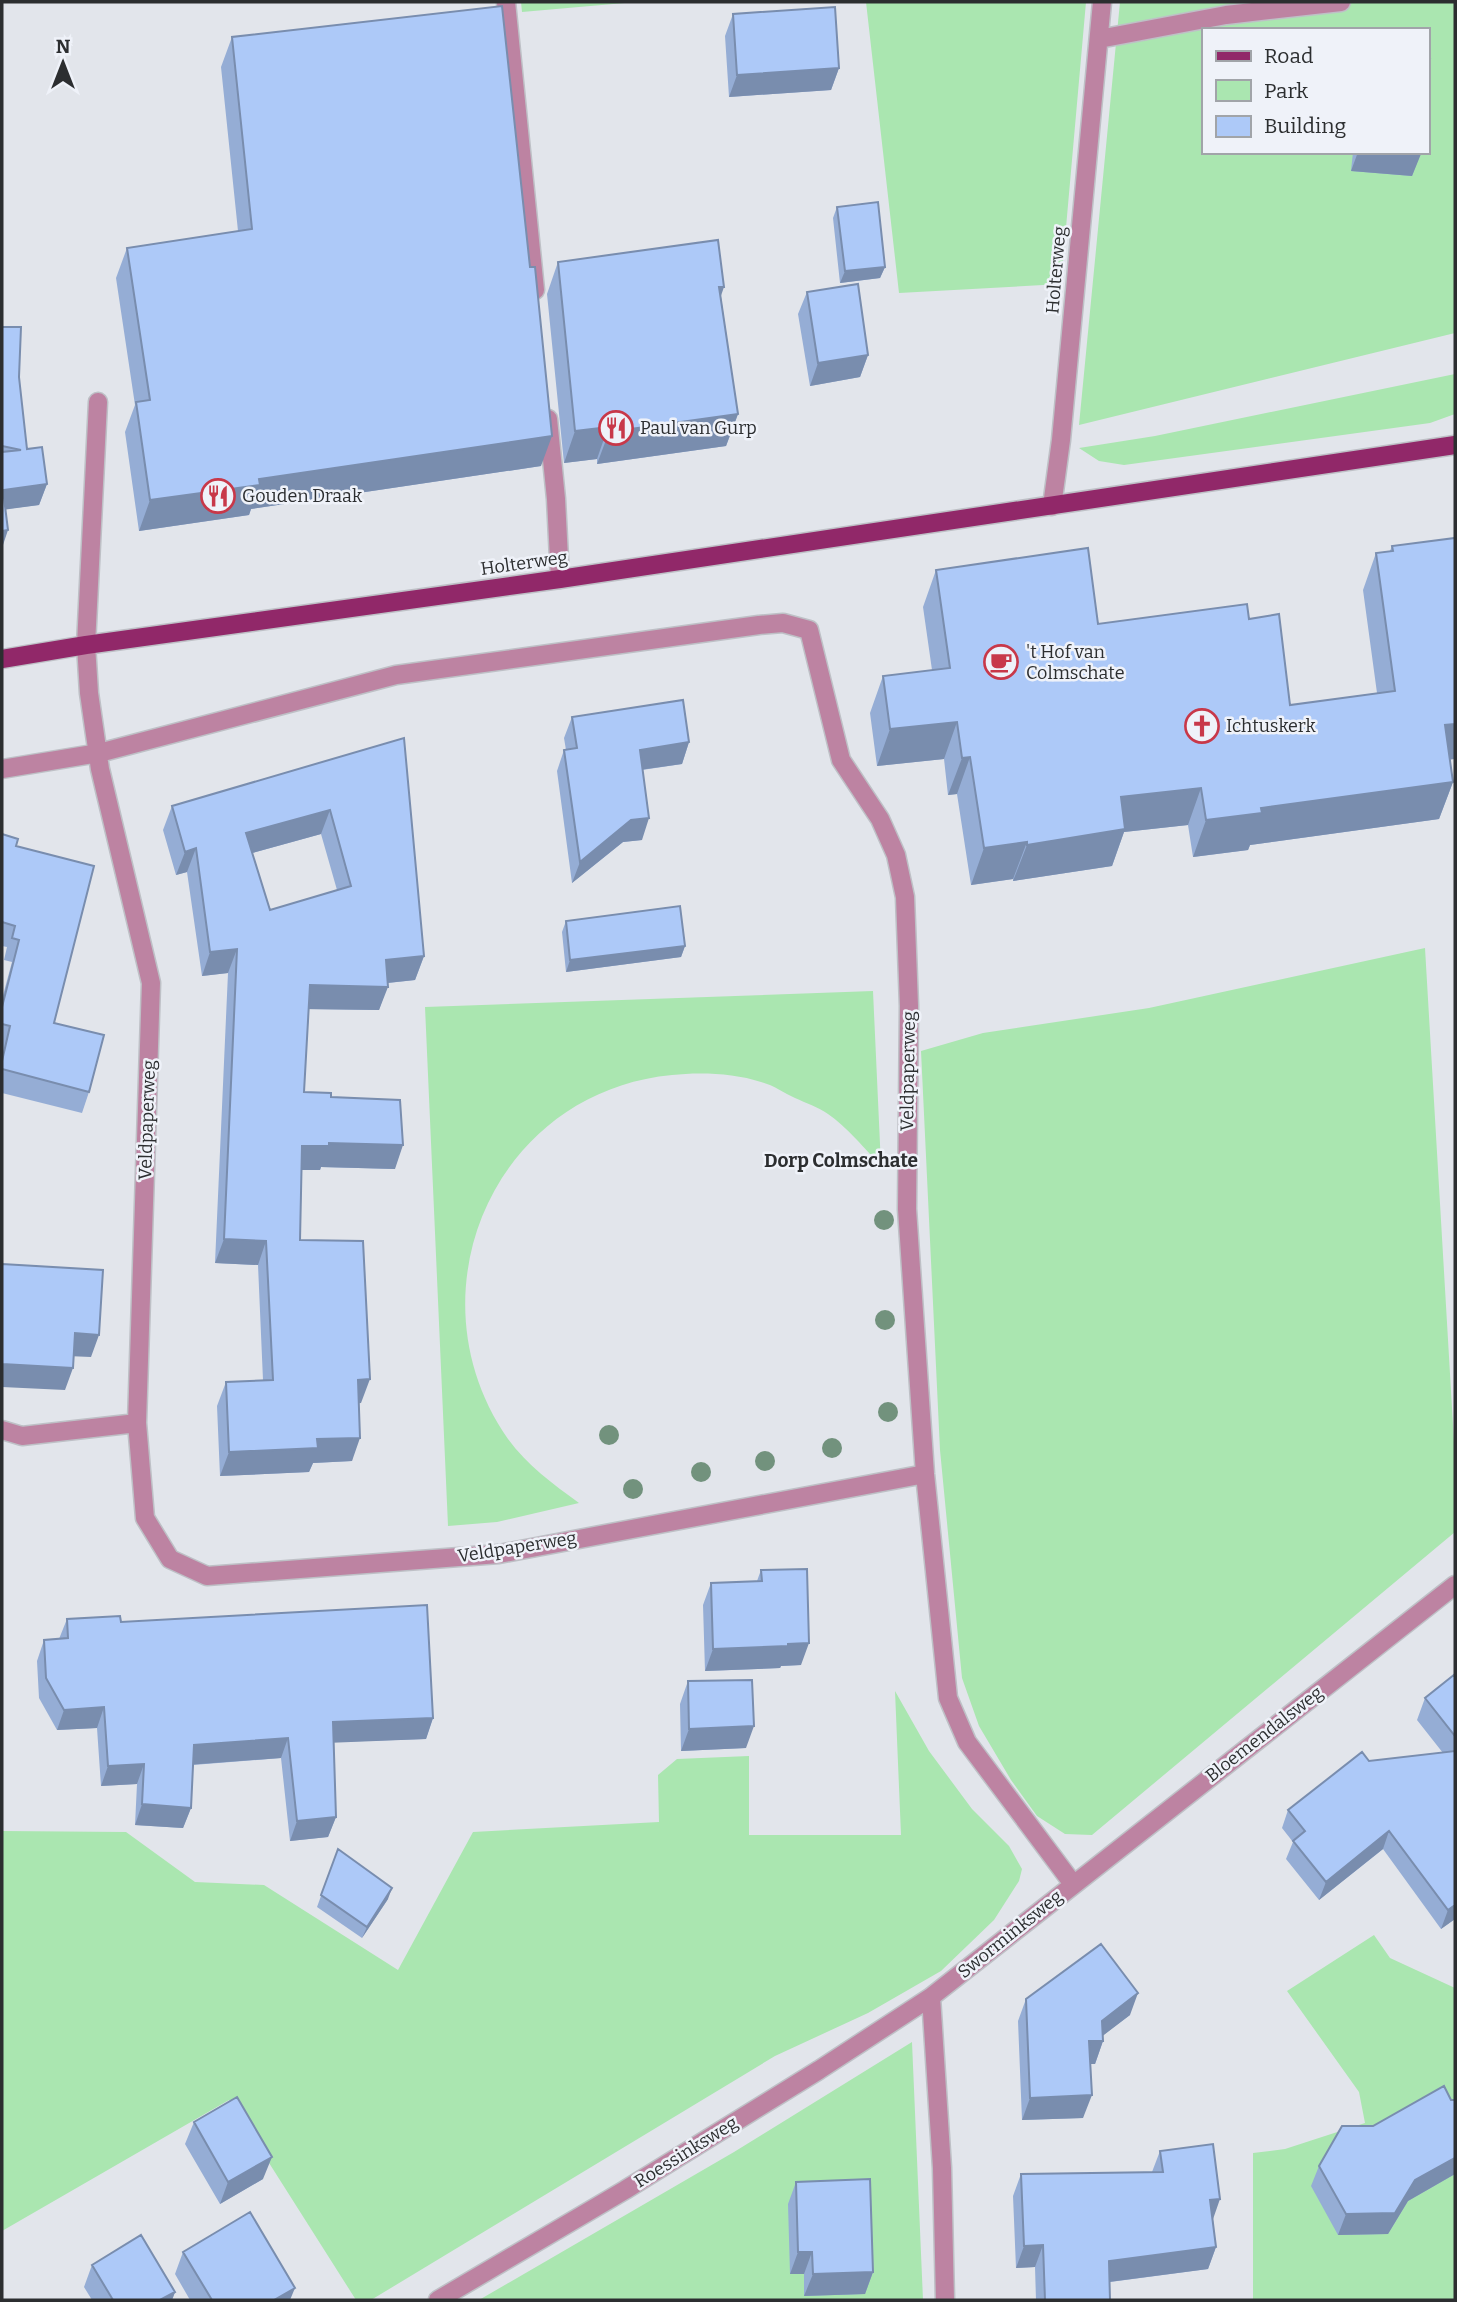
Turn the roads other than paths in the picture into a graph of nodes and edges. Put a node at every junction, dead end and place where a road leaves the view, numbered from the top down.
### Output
1 (506, 2) edge
2 (1102, 2) edge
3 (1341, 2) edge
4 (1099, 39) junction
5 (536, 306) edge
6 (99, 402) dead end
7 (546, 402) edge
8 (1455, 445) edge
9 (1052, 506) junction
10 (560, 579) junction
11 (86, 645) junction
12 (2, 659) edge
13 (99, 753) junction
14 (2, 769) edge
15 (137, 1423) junction
16 (2, 1430) edge
17 (925, 1474) junction
18 (1455, 1585) edge
19 (1073, 1884) junction
20 (931, 1997) junction
21 (438, 2300) edge
22 (945, 2300) edge

1 - 5 street
2 - 4 street, Holterweg
3 - 4 street
4 - 9 street, Holterweg
6 - 11 street, Veldpaperweg
7 - 10 street
8 - 9 main road, Holterweg
9 - 10 main road, Holterweg
10 - 11 main road, Holterweg
11 - 12 main road, Holterweg
11 - 13 street, Veldpaperweg
13 - 14 street
13 - 15 street, Veldpaperweg
13 - 17 street, Veldpaperweg
15 - 16 street
15 - 17 street, Veldpaperweg
17 - 19 street, Sworminksweg
18 - 19 street, Bloemendalsweg
19 - 20 street, Sworminksweg
20 - 21 street, Roessinksweg
20 - 22 street

